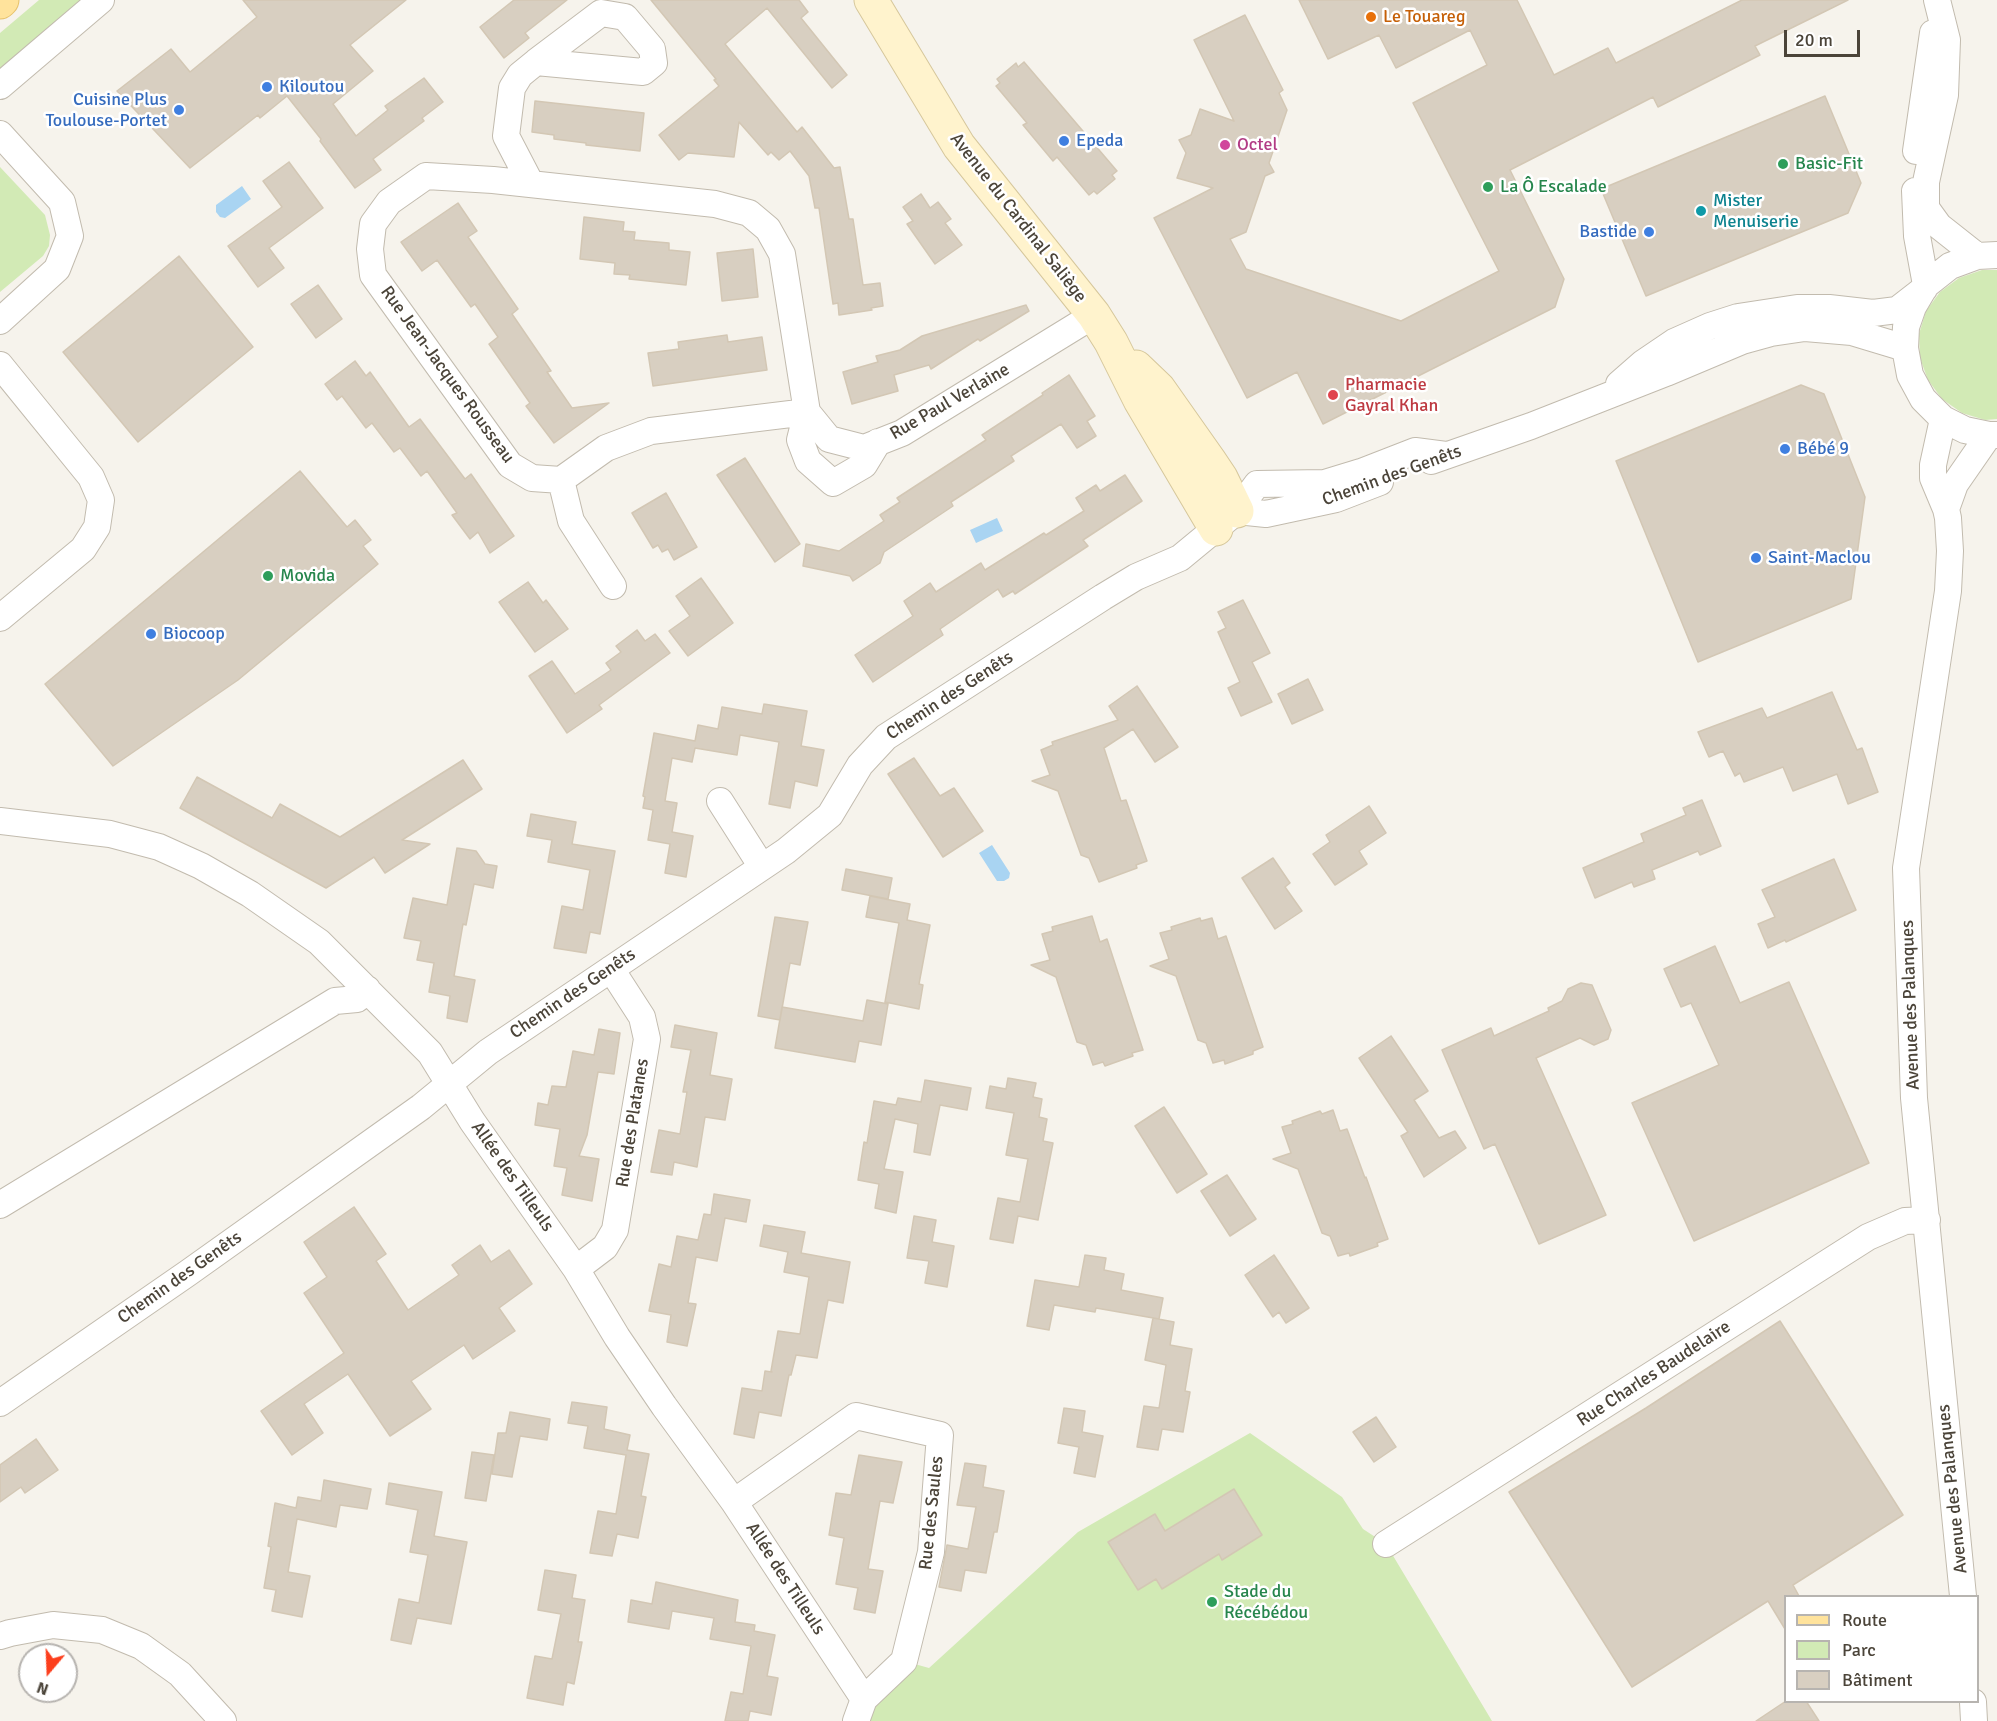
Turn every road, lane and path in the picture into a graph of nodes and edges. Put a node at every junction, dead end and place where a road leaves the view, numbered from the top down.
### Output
1 (101, 0) edge
2 (871, 0) edge
3 (1938, 6) edge
4 (536, 62) dead end
5 (0, 86) edge
6 (0, 134) edge
7 (531, 184) junction
8 (1987, 255) edge
9 (1925, 287) junction
10 (1094, 315) junction
11 (0, 321) edge
12 (1905, 348) junction
13 (0, 364) edge
14 (1603, 398) junction
15 (807, 412) junction
16 (1943, 419) junction
17 (1993, 435) edge
18 (878, 442) junction
19 (561, 480) junction
20 (1946, 509) junction
21 (1226, 520) junction
22 (613, 586) dead end
23 (0, 618) edge
24 (720, 801) dead end
25 (0, 821) edge
26 (762, 867) junction
27 (611, 969) junction
28 (367, 989) junction
29 (450, 1084) junction
30 (0, 1205) edge
31 (1927, 1220) junction
32 (576, 1269) junction
33 (0, 1403) edge
34 (734, 1502) junction
35 (1386, 1544) dead end
36 (1964, 1595) edge
37 (0, 1636) edge
38 (1973, 1703) edge
39 (860, 1710) edge
40 (223, 1721) edge
41 (1974, 1721) edge

1 - 5 street
2 - 10 main road, Avenue du Cardinal Saliège
3 - 8 street
3 - 9 street
4 - 7 street
6 - 11 street
7 - 15 street, Rue Jean-Jacques Rousseau
7 - 19 street, Rue Jean-Jacques Rousseau
8 - 9 street
9 - 12 street
9 - 14 street
10 - 18 street, Rue Paul Verlaine
10 - 21 main road, Avenue du Cardinal Saliège
12 - 14 street, Chemin des Genêts
12 - 16 street
13 - 23 street
14 - 21 street, Chemin des Genêts
15 - 18 street, Rue Paul Verlaine
15 - 18 street
15 - 19 street
16 - 17 street
16 - 20 street, Avenue des Palanques
17 - 20 street
19 - 22 street
20 - 31 street, Avenue des Palanques
21 - 26 street, Chemin des Genêts
24 - 26 street
25 - 28 street, Allée des Tilleuls
26 - 27 street, Chemin des Genêts
27 - 29 street, Chemin des Genêts
27 - 32 street, Rue des Platanes
28 - 29 street, Allée des Tilleuls
28 - 30 street
29 - 32 street, Allée des Tilleuls
29 - 33 street, Chemin des Genêts
31 - 35 street, Rue Charles Baudelaire
31 - 36 street, Avenue des Palanques
32 - 34 street, Allée des Tilleuls
34 - 39 street, Allée des Tilleuls
34 - 39 street, Rue des Saules
37 - 40 street
38 - 41 street

